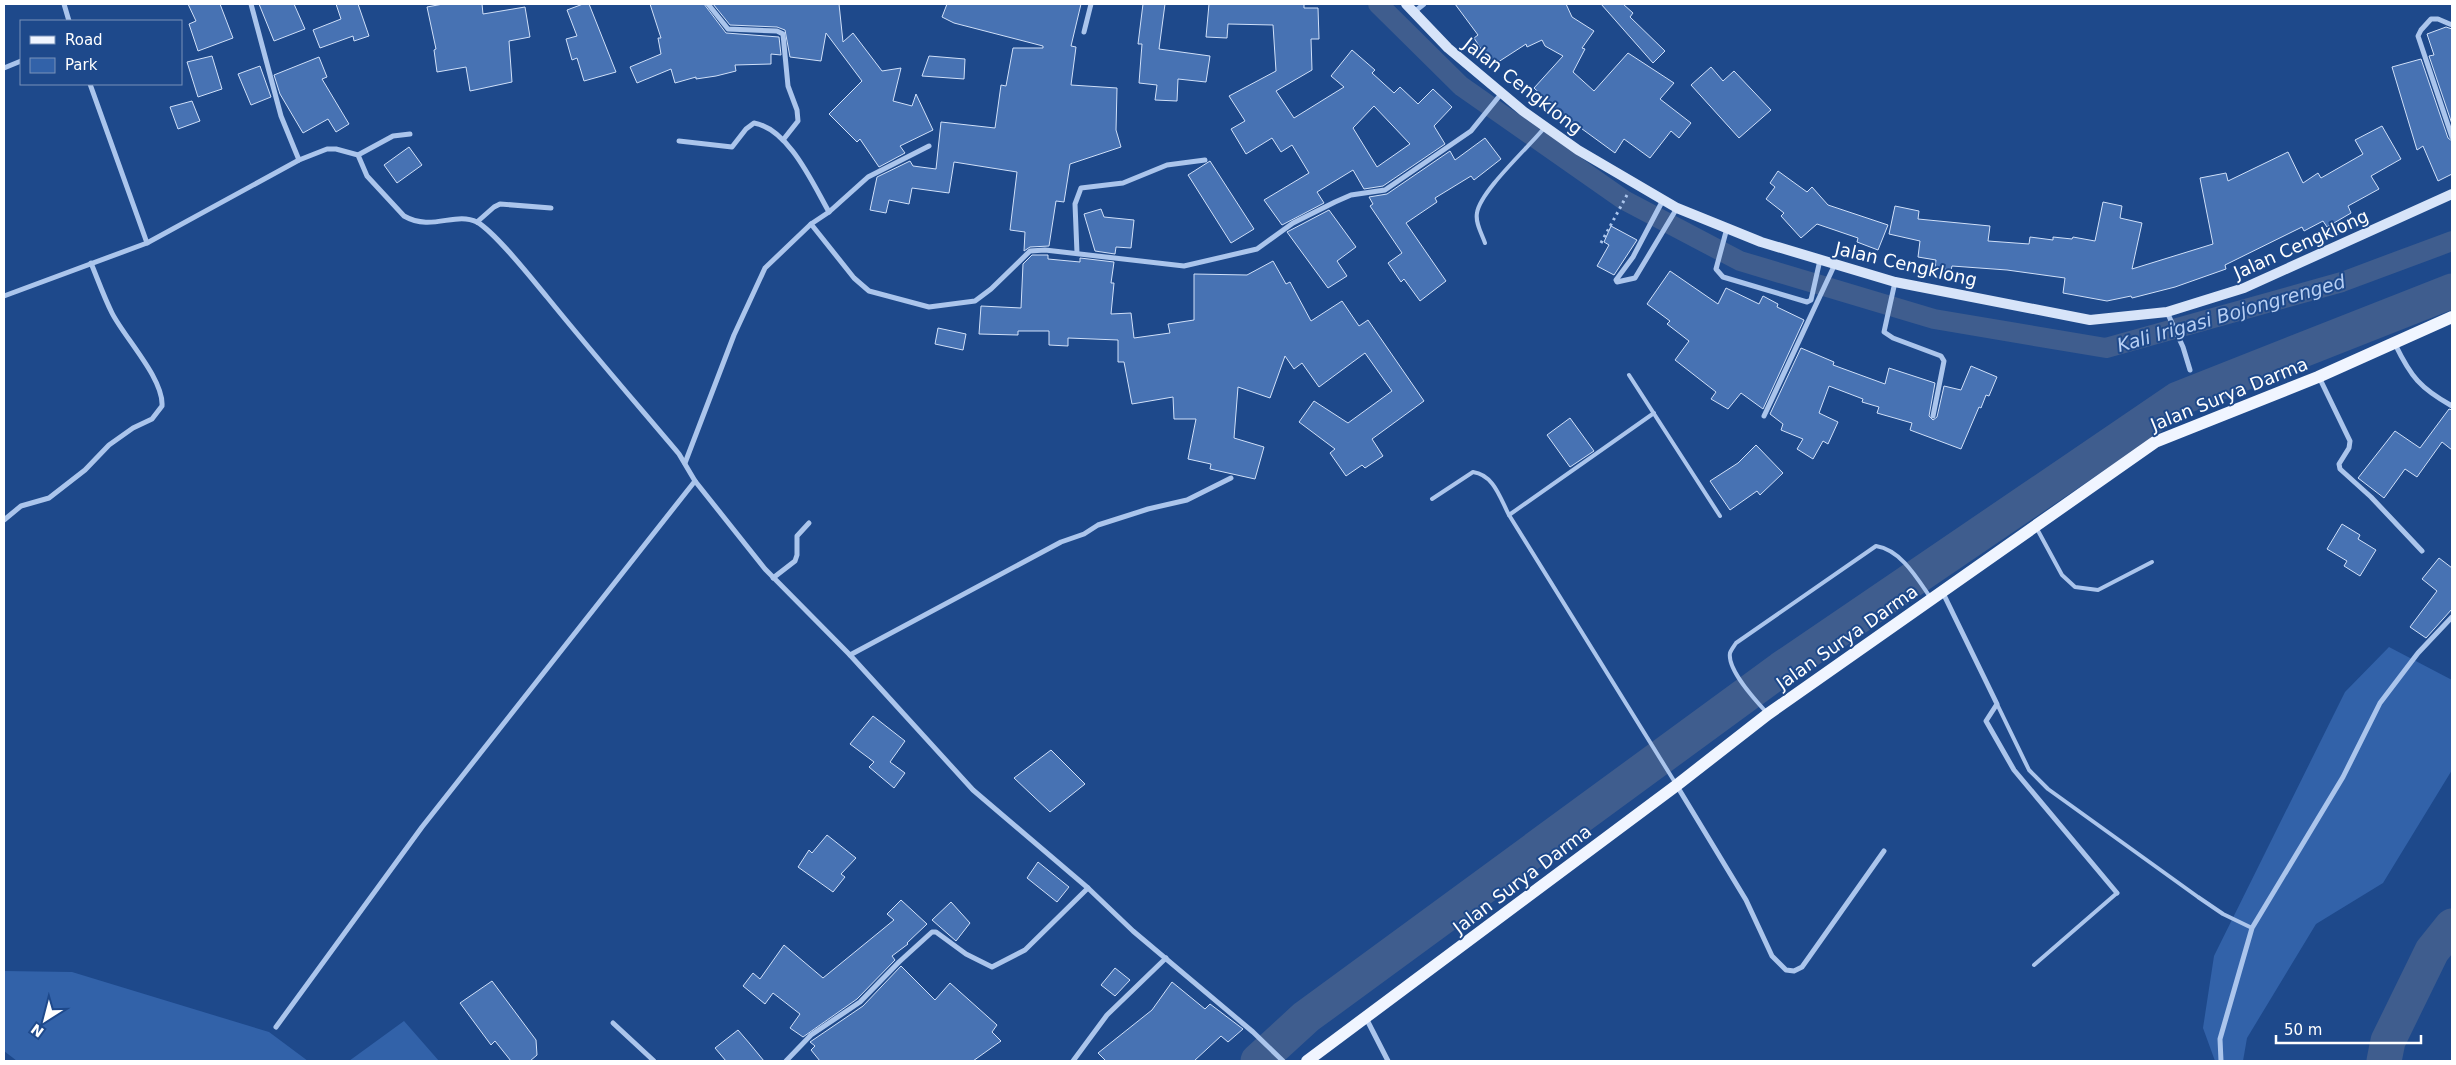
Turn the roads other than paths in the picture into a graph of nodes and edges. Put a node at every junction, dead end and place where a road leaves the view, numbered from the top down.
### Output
1 (64, 4) edge
2 (251, 4) edge
3 (708, 4) edge
4 (1092, 4) edge
5 (1406, 4) edge
6 (1424, 4) edge
7 (1414, 12) junction
8 (69, 20) edge
9 (2452, 25) edge
10 (1084, 32) dead end
11 (20, 61) edge
12 (4, 68) edge
13 (90, 85) edge
14 (1501, 94) junction
15 (1543, 130) junction
16 (410, 134) dead end
17 (2452, 137) edge
18 (783, 140) junction
19 (680, 141) dead end
20 (929, 146) dead end
21 (358, 155) junction
22 (299, 160) junction
23 (1205, 160) dead end
24 (2452, 194) edge
25 (1664, 200) junction
26 (551, 208) dead end
27 (1677, 208) junction
28 (829, 212) junction
29 (477, 222) junction
30 (811, 224) junction
31 (1726, 233) junction
32 (147, 242) junction
33 (1485, 243) dead end
34 (1077, 253) junction
35 (90, 263) junction
36 (1819, 264) junction
37 (1835, 264) junction
38 (1894, 287) junction
39 (4, 296) edge
40 (2169, 316) junction
41 (2452, 317) edge
42 (2393, 342) junction
43 (2190, 370) dead end
44 (1629, 374) dead end
45 (2318, 377) junction
46 (2452, 406) edge
47 (1654, 412) junction
48 (1764, 416) dead end
49 (1933, 416) dead end
50 (685, 463) junction
51 (1231, 478) dead end
52 (695, 481) junction
53 (1432, 499) dead end
54 (1509, 515) junction
55 (1720, 516) dead end
56 (4, 520) edge
57 (809, 523) dead end
58 (2035, 525) junction
59 (2422, 551) dead end
60 (2152, 562) dead end
61 (773, 578) junction
62 (1933, 593) junction
63 (2452, 617) edge
64 (850, 655) junction
65 (1997, 704) junction
66 (1768, 714) junction
67 (1675, 783) junction
68 (1884, 851) dead end
69 (1088, 888) junction
70 (2117, 893) joint
71 (2252, 928) junction
72 (1166, 958) junction
73 (2034, 965) dead end
74 (1366, 1017) junction
75 (613, 1023) dead end
76 (276, 1027) dead end
77 (1281, 1059) edge
78 (654, 1061) edge
79 (786, 1061) edge
80 (1072, 1061) edge
81 (1307, 1061) edge
82 (1388, 1061) edge
83 (2221, 1061) edge

1 - 8 street
2 - 22 street
3 - 18 street
4 - 10 street
5 - 7 main road, Jalan Cengklong
6 - 7 street
7 - 14 main road, Jalan Cengklong
9 - 17 street
11 - 12 street
13 - 32 street
14 - 15 main road, Jalan Cengklong
14 - 34 street
15 - 25 main road, Jalan Cengklong
15 - 33 lane
16 - 21 street
18 - 19 street
18 - 28 street
20 - 28 street
21 - 22 street
21 - 29 street
22 - 32 street
23 - 34 street
24 - 40 main road, Jalan Cengklong
25 - 27 main road, Jalan Cengklong
25 - 27 street
26 - 29 street
27 - 31 main road, Jalan Cengklong
28 - 30 street
29 - 50 street
30 - 34 street
30 - 50 street
31 - 36 main road, Jalan Cengklong
31 - 36 street
32 - 35 street
35 - 39 street
35 - 56 street
36 - 37 main road, Jalan Cengklong
37 - 38 main road, Jalan Cengklong
37 - 48 street
38 - 40 main road, Jalan Cengklong
38 - 49 street
40 - 43 street
41 - 42 main road, Jalan Surya Darma
42 - 45 main road, Jalan Surya Darma
42 - 46 street
44 - 47 lane
45 - 58 main road, Jalan Surya Darma
45 - 59 street
47 - 54 lane
47 - 55 lane
50 - 52 street
51 - 64 street
52 - 61 street
52 - 76 street
53 - 54 lane
54 - 67 lane
57 - 61 street
58 - 60 lane
58 - 62 main road, Jalan Surya Darma
61 - 64 street
62 - 65 street
62 - 66 main road, Jalan Surya Darma
62 - 66 lane
63 - 71 street
64 - 69 street
65 - 70 street
65 - 71 lane
66 - 67 main road, Jalan Surya Darma
67 - 68 street
67 - 74 main road, Jalan Surya Darma
69 - 72 street
69 - 79 street
70 - 73 lane
71 - 83 street
72 - 77 street
72 - 80 street
74 - 81 main road, Jalan Surya Darma
74 - 82 street
75 - 78 street

